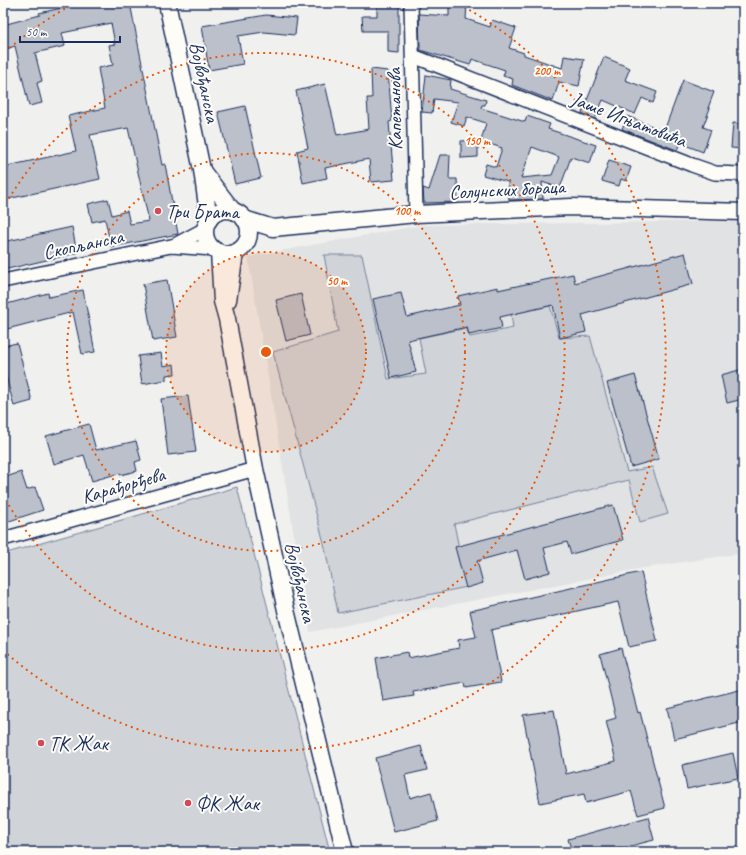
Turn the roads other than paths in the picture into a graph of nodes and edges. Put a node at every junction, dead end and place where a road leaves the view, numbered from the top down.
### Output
1 (167, 3) edge
2 (411, 3) edge
3 (413, 56) junction
4 (202, 170) junction
5 (743, 173) edge
6 (743, 212) edge
7 (416, 214) junction
8 (238, 215) junction
9 (207, 225) junction
10 (273, 228) junction
11 (171, 246) junction
12 (228, 249) junction
13 (3, 281) edge
14 (255, 469) junction
15 (3, 539) edge
16 (345, 852) edge

1 - 4 street, Војвођанска
2 - 3 street, Капетанова
3 - 5 street, Јаше Игњатовића
3 - 7 street, Капетанова
4 - 8 street, Војвођанска
4 - 9 street, Војвођанска
6 - 7 street, Солунских бораца
7 - 10 street, Солунских бораца
8 - 9 street
8 - 10 street, Солунских бораца
8 - 12 street
9 - 11 street, Скопљанска
9 - 12 street
10 - 12 street, Солунских бораца
11 - 12 street, Скопљанска
11 - 13 street, Скопљанска
12 - 14 street, Војвођанска
14 - 15 street, Карађорђева
14 - 16 street, Војвођанска

